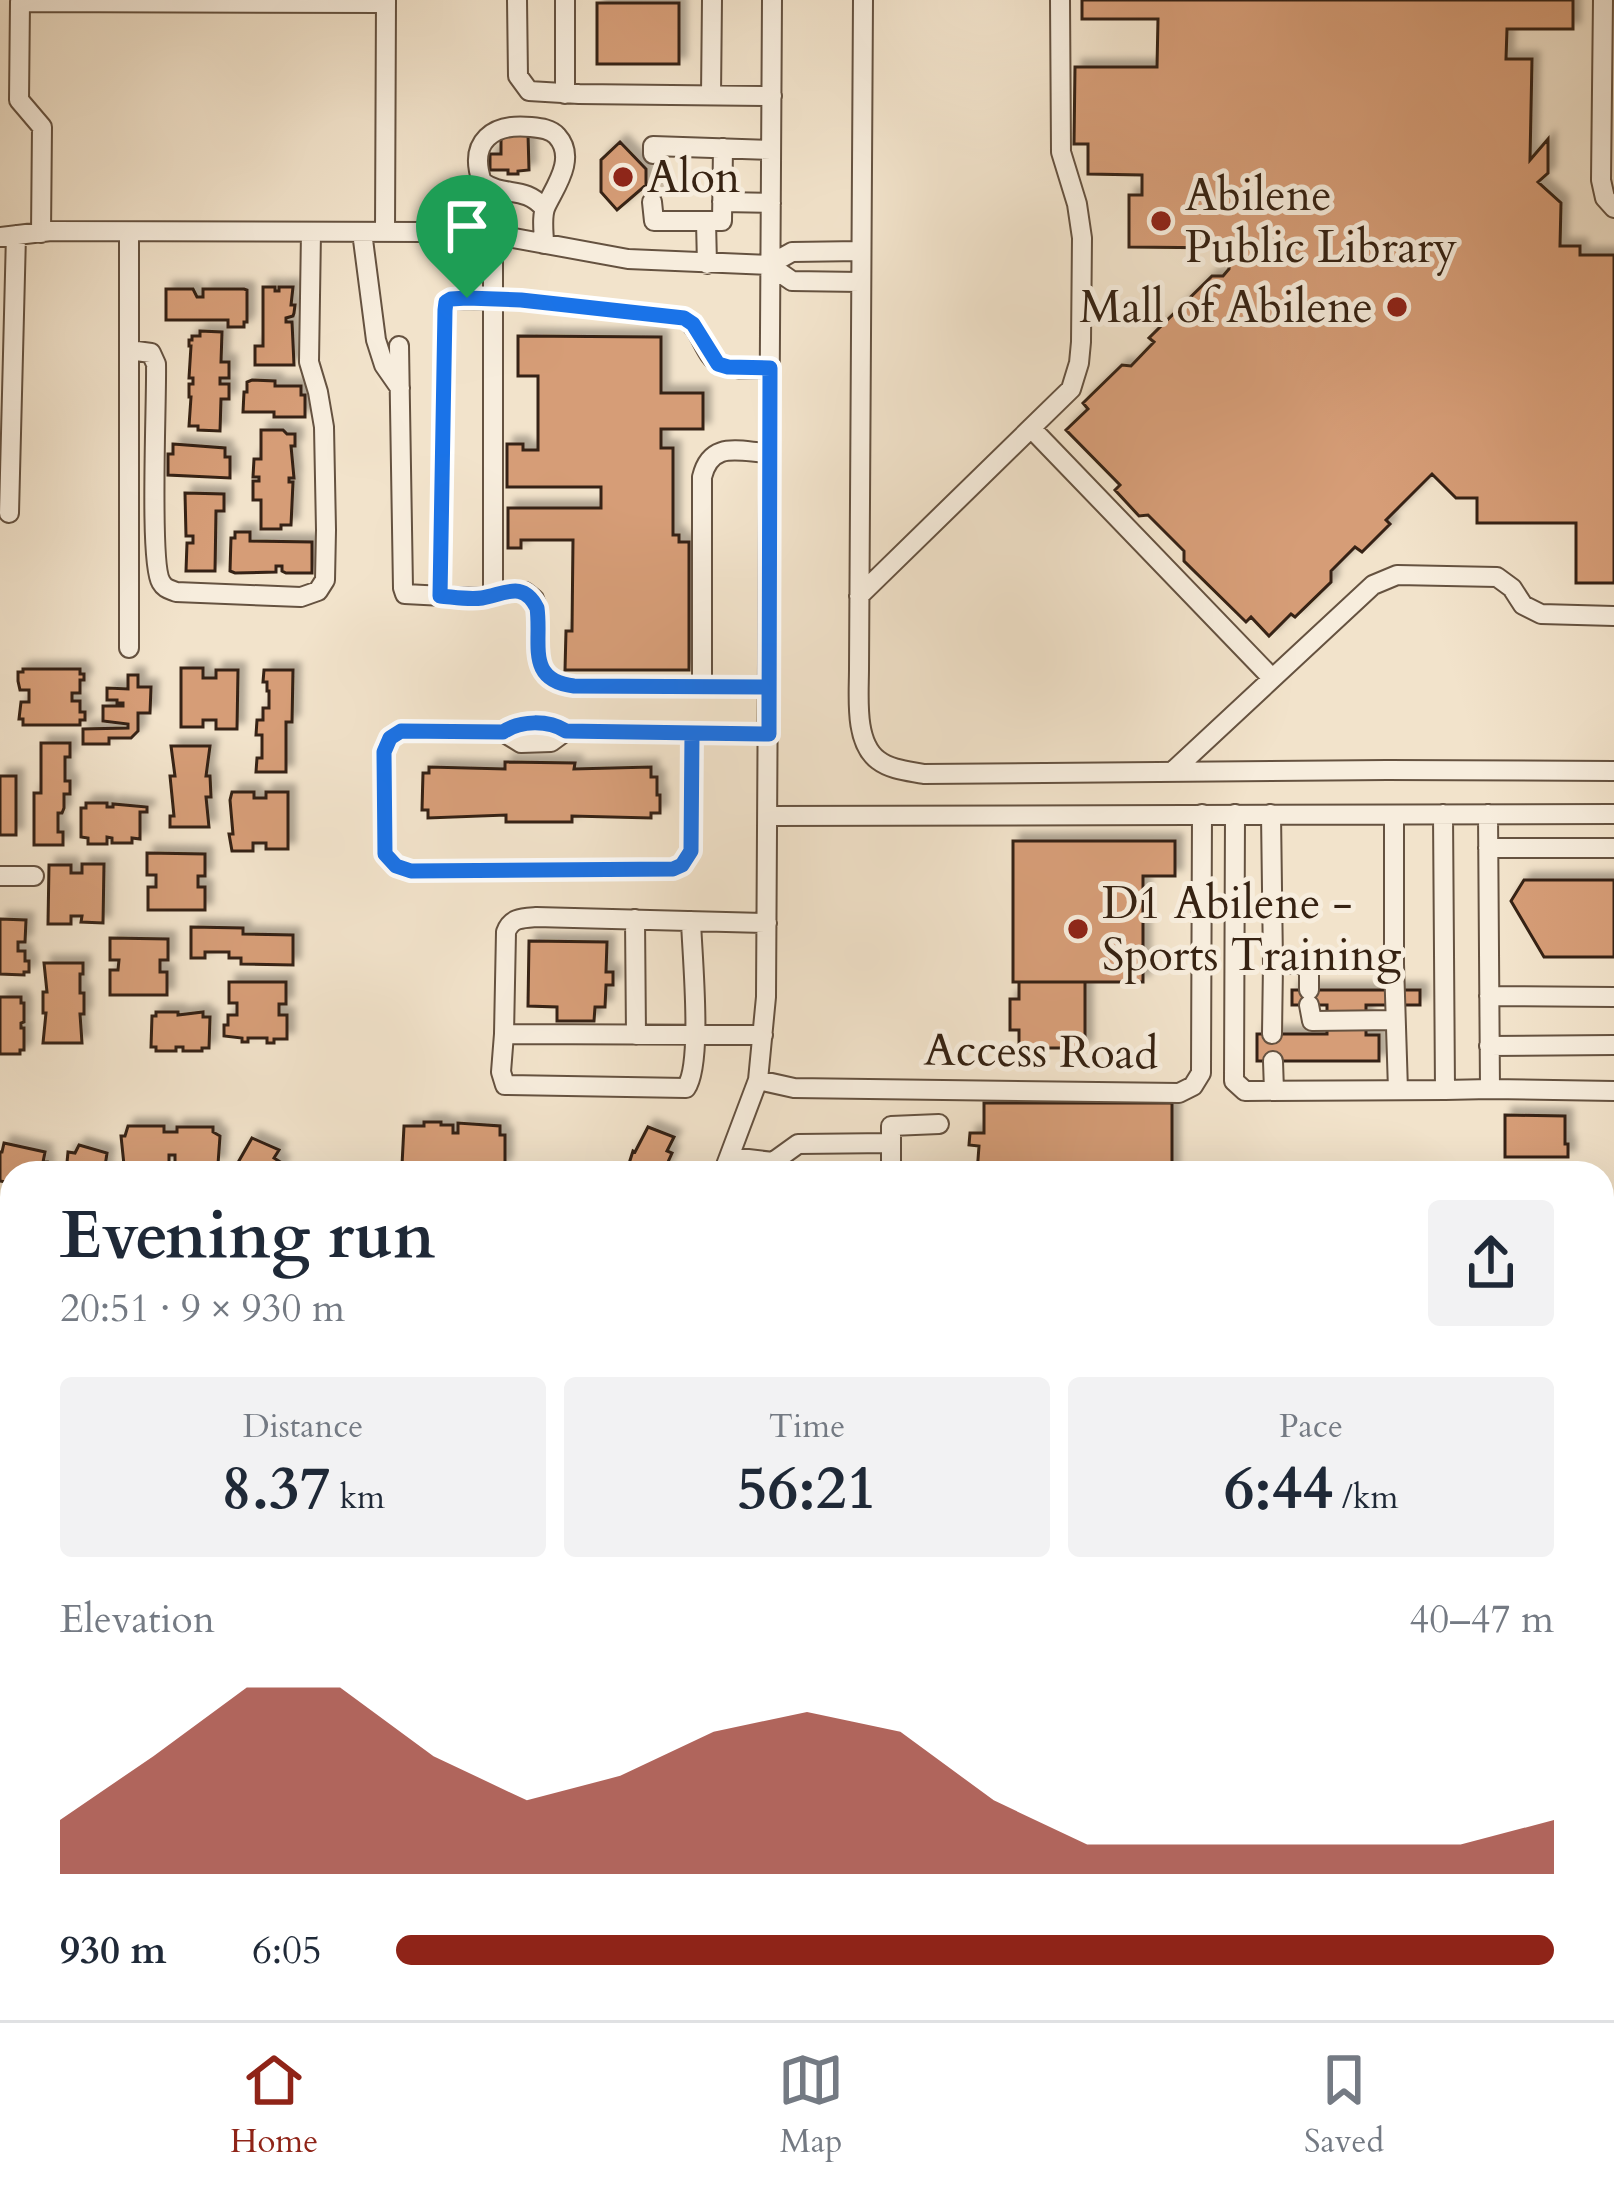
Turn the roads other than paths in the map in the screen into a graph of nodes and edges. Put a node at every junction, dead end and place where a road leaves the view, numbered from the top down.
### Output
1 (517, 0) edge
2 (566, 0) edge
3 (712, 0) edge
4 (772, 0) edge
5 (863, 0) edge
6 (1060, 0) edge
7 (1603, 0) edge
8 (20, 1) edge
9 (386, 2) edge
10 (565, 94) junction
11 (711, 95) junction
12 (772, 96) junction
13 (723, 148) junction
14 (771, 150) junction
15 (652, 154) dead end
16 (722, 202) junction
17 (771, 203) junction
18 (544, 208) junction
19 (1614, 208) edge
20 (706, 221) junction
21 (41, 232) junction
22 (129, 232) junction
23 (310, 232) junction
24 (362, 232) junction
25 (385, 232) junction
26 (493, 235) junction
27 (8, 236) edge
28 (544, 244) junction
29 (860, 251) junction
30 (654, 261) junction
31 (707, 264) junction
32 (770, 265) junction
33 (860, 282) junction
34 (493, 298) junction
35 (399, 346) dead end
36 (129, 350) junction
37 (770, 368) junction
38 (400, 388) junction
39 (1031, 428) junction
40 (770, 453) junction
41 (9, 513) dead end
42 (493, 595) junction
43 (440, 596) junction
44 (859, 596) junction
45 (1614, 616) edge
46 (129, 648) dead end
47 (1273, 678) junction
48 (702, 686) junction
49 (769, 687) junction
50 (692, 733) junction
51 (769, 734) junction
52 (1614, 771) edge
53 (1172, 772) junction
54 (1202, 814) junction
55 (1235, 814) junction
56 (1271, 814) junction
57 (1394, 814) junction
58 (1443, 814) junction
59 (1488, 814) junction
60 (1614, 814) edge
61 (769, 816) junction
62 (1488, 848) junction
63 (1614, 848) edge
64 (0, 876) edge
65 (34, 876) dead end
66 (635, 919) junction
67 (691, 921) junction
68 (767, 923) junction
69 (1273, 964) junction
70 (1309, 964) junction
71 (1394, 964) junction
72 (1489, 996) junction
73 (1614, 997) edge
74 (1395, 1020) junction
75 (503, 1034) junction
76 (1273, 1034) dead end
77 (636, 1035) junction
78 (694, 1035) junction
79 (763, 1035) junction
80 (1489, 1046) junction
81 (1614, 1046) edge
82 (1274, 1060) dead end
83 (758, 1080) junction
84 (1490, 1089) junction
85 (1397, 1090) junction
86 (1445, 1090) junction
87 (1274, 1091) junction
88 (1614, 1091) edge
89 (939, 1124) dead end
90 (891, 1143) junction
91 (728, 1161) edge
92 (774, 1161) edge
93 (891, 1161) edge

1 - 10 street
2 - 10 street
3 - 11 street
4 - 12 street
5 - 29 street
6 - 39 street
7 - 19 street
8 - 9 street
8 - 21 street
9 - 25 street
10 - 11 street
11 - 12 street
12 - 14 street
13 - 14 street
13 - 15 street
13 - 16 street
14 - 17 street
16 - 17 street
16 - 20 street
17 - 32 street
18 - 18 street
18 - 28 street
20 - 30 street
20 - 31 street
21 - 22 street
21 - 27 street
22 - 23 street
22 - 36 street
23 - 24 street
23 - 36 street
24 - 25 street
24 - 38 street
25 - 26 street
26 - 28 street
26 - 34 street
27 - 41 street
28 - 30 street
29 - 32 street
29 - 33 street
30 - 31 street
31 - 32 street
32 - 33 street
32 - 37 street
33 - 44 street
34 - 37 street
34 - 42 street
34 - 43 street
35 - 38 street
36 - 46 street
37 - 40 street
38 - 43 street
39 - 44 street
39 - 47 street
40 - 48 street
40 - 49 street
42 - 43 street
42 - 48 street
44 - 53 street
45 - 47 street
47 - 53 street
48 - 49 street
49 - 51 street
50 - 50 street
50 - 51 street
51 - 61 street
52 - 53 street
54 - 55 street
54 - 61 street
54 - 83 street, Access Road
55 - 56 street
55 - 87 street
56 - 57 street
56 - 69 street
57 - 58 street
57 - 71 street
58 - 59 street
58 - 86 street
59 - 60 street
59 - 62 street
61 - 68 street
62 - 63 street
62 - 72 street
64 - 65 street
66 - 67 street
66 - 75 street
66 - 77 street
67 - 68 street
67 - 78 street
68 - 79 street
69 - 70 street
69 - 76 street
70 - 71 street
70 - 74 street
71 - 74 street
72 - 73 street
72 - 80 street
74 - 85 street
75 - 77 street
75 - 78 street
77 - 78 street
78 - 79 street
79 - 83 street
80 - 81 street
80 - 84 street
82 - 87 street
83 - 91 street
84 - 86 street
84 - 88 street
85 - 86 street
85 - 87 street
89 - 90 street
90 - 92 street
90 - 93 street

